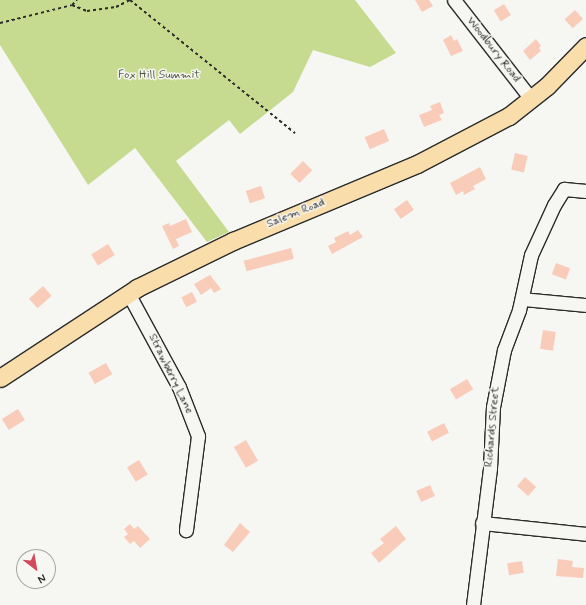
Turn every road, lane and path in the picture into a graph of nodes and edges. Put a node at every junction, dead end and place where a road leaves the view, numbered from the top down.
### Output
1 (77, 0) edge
2 (130, 0) edge
3 (454, 0) edge
4 (72, 6) junction
5 (0, 23) edge
6 (586, 46) edge
7 (531, 99) junction
8 (295, 133) dead end
9 (586, 191) edge
10 (128, 293) junction
11 (522, 298) junction
12 (586, 305) edge
13 (0, 378) edge
14 (482, 523) junction
15 (186, 530) dead end
16 (586, 534) edge
17 (473, 605) edge

1 - 4 path
2 - 4 path
2 - 8 path
3 - 7 street, Woodbury Road
4 - 5 path
6 - 7 main road, Salem Road
7 - 10 main road, Salem Road
9 - 11 street, Richards Street
10 - 13 main road, Salem Road
10 - 15 street, Strawberry Lane
11 - 12 street
11 - 14 street, Richards Street
14 - 16 street
14 - 17 street, Richards Street

